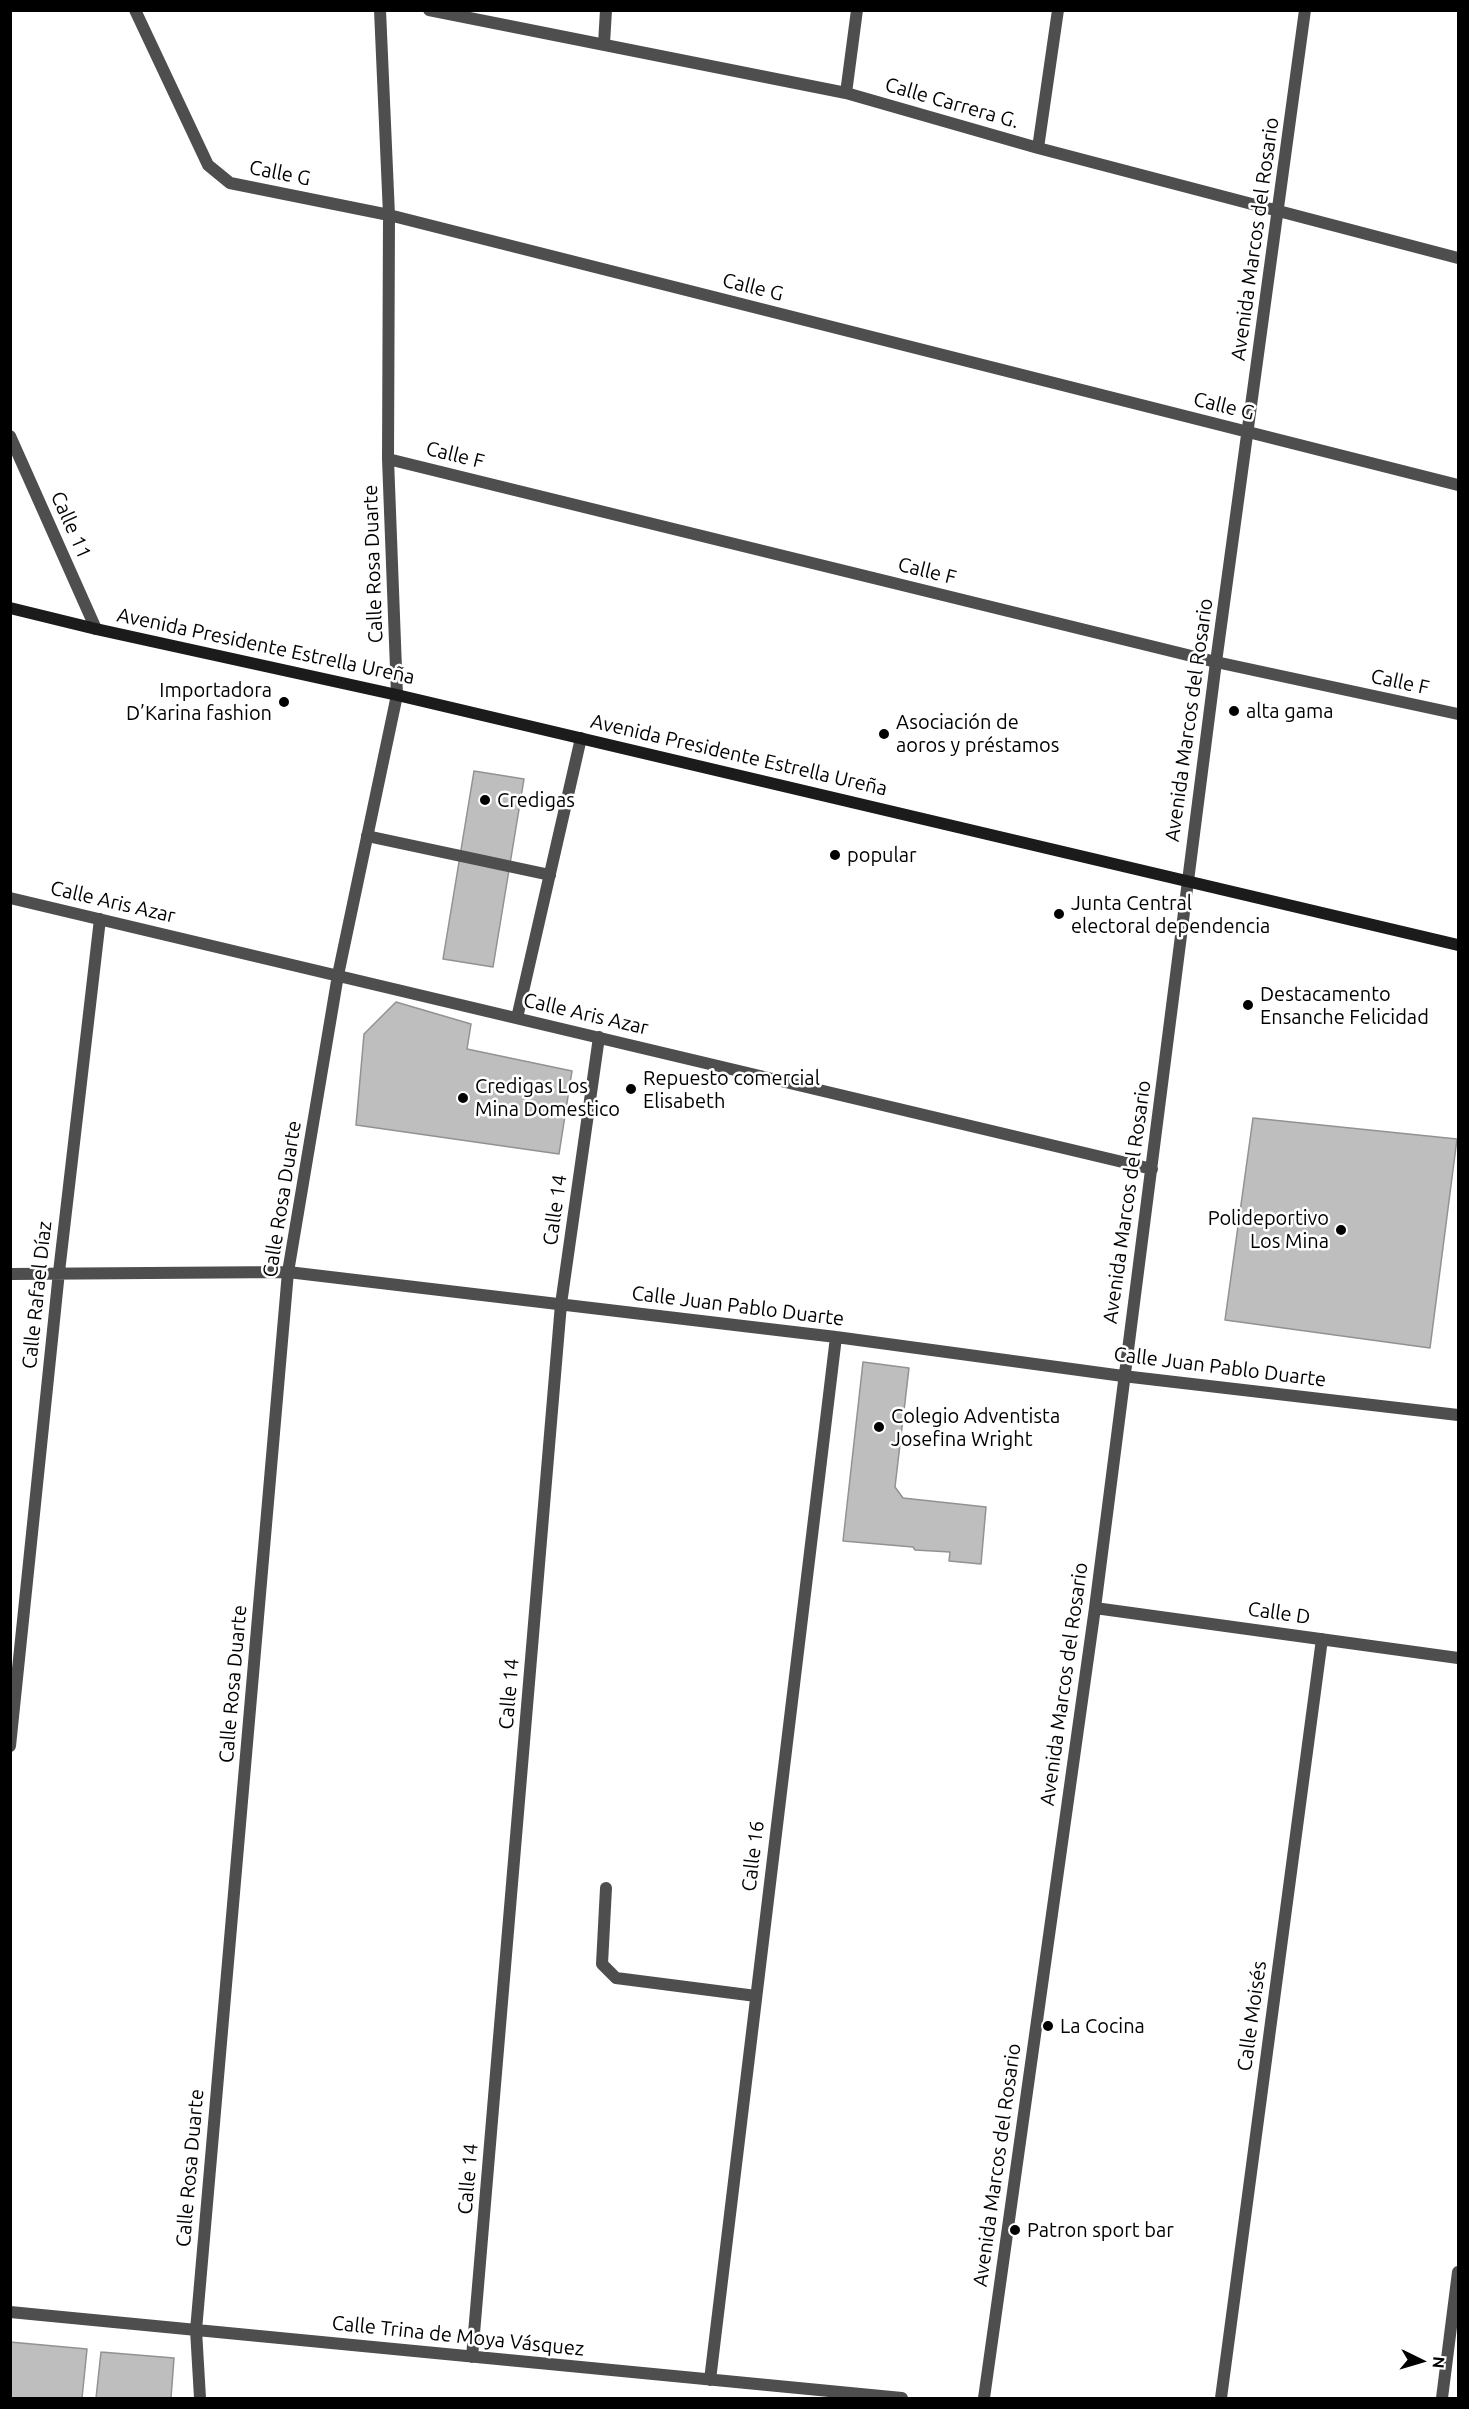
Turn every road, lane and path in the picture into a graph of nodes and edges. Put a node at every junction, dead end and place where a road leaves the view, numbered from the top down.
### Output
1 (135, 10) edge
2 (380, 10) edge
3 (429, 10) edge
4 (606, 10) edge
5 (856, 10) edge
6 (1058, 10) edge
7 (1305, 10) edge
8 (604, 44) junction
9 (846, 93) junction
10 (1038, 148) junction
11 (1279, 211) junction
12 (388, 215) junction
13 (1458, 258) edge
14 (1249, 432) junction
15 (10, 435) edge
16 (388, 459) junction
17 (1458, 485) edge
18 (10, 608) edge
19 (96, 629) junction
20 (1216, 662) junction
21 (397, 695) junction
22 (1458, 714) edge
23 (581, 738) junction
24 (368, 836) junction
25 (550, 875) junction
26 (1188, 880) junction
27 (10, 898) edge
28 (100, 919) junction
29 (1458, 945) edge
30 (338, 975) junction
31 (517, 1018) junction
32 (599, 1037) junction
33 (1152, 1168) junction
34 (59, 1272) junction
35 (288, 1272) junction
36 (10, 1274) edge
37 (561, 1304) junction
38 (836, 1337) junction
39 (1123, 1376) junction
40 (1458, 1415) edge
41 (1095, 1608) junction
42 (1322, 1639) junction
43 (1458, 1658) edge
44 (10, 1746) edge
45 (606, 1888) dead end
46 (756, 1996) junction
47 (1458, 2272) edge
48 (10, 2312) edge
49 (196, 2330) junction
50 (472, 2357) junction
51 (710, 2380) junction
52 (200, 2398) edge
53 (902, 2398) edge
54 (984, 2398) edge
55 (1221, 2398) edge
56 (1442, 2398) edge

1 - 12 street, Calle G
2 - 12 street, Calle Rosa Duarte
3 - 8 street, Calle Carrera G.
4 - 8 street
5 - 9 street
6 - 10 street
7 - 11 street, Avenida Marcos del Rosario
8 - 9 street, Calle Carrera G.
9 - 10 street, Calle Carrera G.
10 - 11 street, Calle Carrera G.
11 - 13 street, Calle Carrera G.
11 - 14 street, Avenida Marcos del Rosario
12 - 14 street, Calle G
12 - 16 street, Calle Rosa Duarte
14 - 17 street, Calle G
14 - 20 street, Avenida Marcos del Rosario
15 - 19 street, Calle 11
16 - 20 street, Calle F
16 - 21 street, Calle Rosa Duarte
18 - 19 main road, Avenida Presidente Estrella Ureña
19 - 21 main road, Avenida Presidente Estrella Ureña
20 - 22 street, Calle F
20 - 26 street, Avenida Marcos del Rosario
21 - 23 main road, Avenida Presidente Estrella Ureña
21 - 24 street, Calle Rosa Duarte
23 - 25 street
23 - 26 main road, Avenida Presidente Estrella Ureña
24 - 25 street
24 - 30 street, Calle Rosa Duarte
25 - 31 street
26 - 29 main road, Avenida Presidente Estrella Ureña
26 - 33 street, Avenida Marcos del Rosario
27 - 28 street, Calle Aris Azar
28 - 30 street, Calle Aris Azar
28 - 34 street, Calle Rafael Díaz
30 - 31 street, Calle Aris Azar
30 - 35 street, Calle Rosa Duarte
31 - 32 street, Calle Aris Azar
32 - 33 street, Calle Aris Azar
32 - 37 street, Calle 14
33 - 39 street, Avenida Marcos del Rosario
34 - 35 street, Calle Juan Pablo Duarte
34 - 36 street, Calle Juan Pablo Duarte
34 - 44 street, Calle Rafael Díaz
35 - 37 street, Calle Juan Pablo Duarte
35 - 49 street, Calle Rosa Duarte
37 - 38 street, Calle Juan Pablo Duarte
37 - 50 street, Calle 14
38 - 39 street, Calle Juan Pablo Duarte
38 - 46 street, Calle 16
39 - 40 street, Calle Juan Pablo Duarte
39 - 41 street, Avenida Marcos del Rosario
41 - 42 street, Calle D
41 - 54 street, Avenida Marcos del Rosario
42 - 43 street, Calle D
42 - 55 street, Calle Moisés
45 - 46 street
46 - 51 street, Calle 16
47 - 56 street
48 - 49 street, Calle Trina de Moya Vásquez
49 - 50 street, Calle Trina de Moya Vásquez
49 - 52 street, Calle Rosa Duarte
50 - 51 street, Calle Trina de Moya Vásquez
51 - 53 street, Calle Trina de Moya Vásquez

